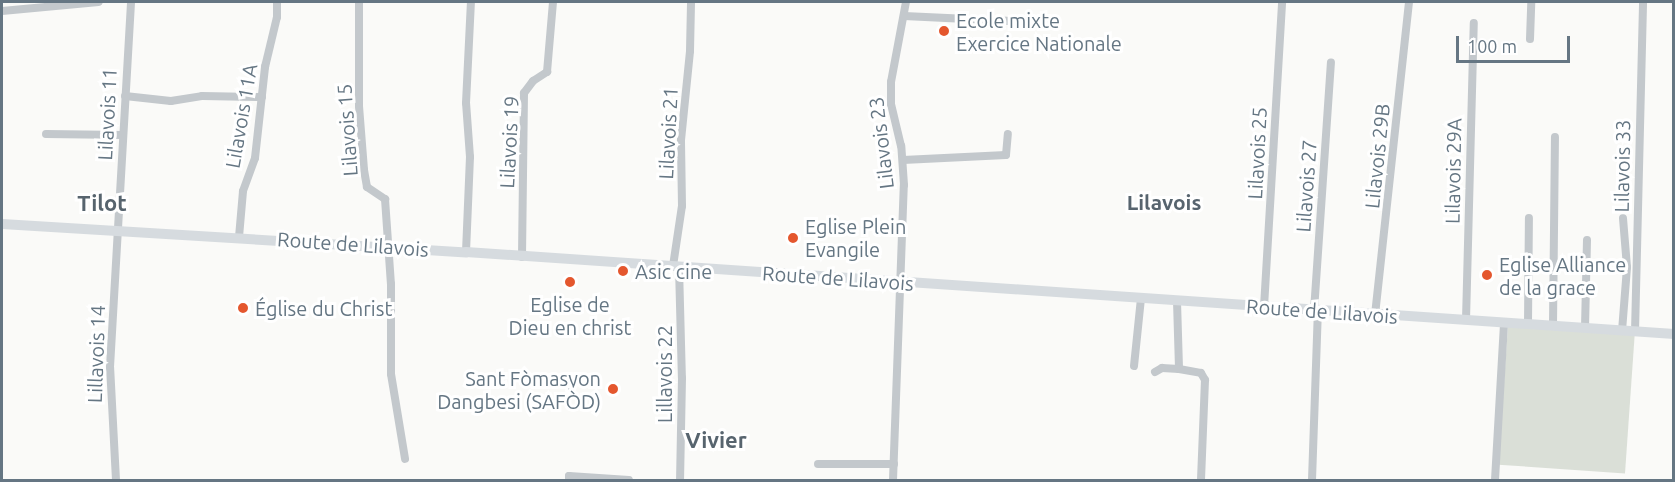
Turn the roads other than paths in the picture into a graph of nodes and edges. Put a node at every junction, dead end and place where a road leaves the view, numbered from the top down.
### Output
1 (99, 2) edge
2 (131, 2) edge
3 (277, 2) edge
4 (359, 2) edge
5 (471, 2) edge
6 (553, 2) edge
7 (691, 2) edge
8 (906, 2) edge
9 (1282, 2) edge
10 (1409, 2) edge
11 (1532, 2) edge
12 (1643, 2) edge
13 (2, 11) edge
14 (904, 16) junction
15 (1053, 23) dead end
16 (1474, 23) dead end
17 (1530, 39) dead end
18 (1331, 63) dead end
19 (125, 96) junction
20 (262, 97) junction
21 (46, 134) dead end
22 (1008, 134) dead end
23 (123, 135) junction
24 (1555, 137) dead end
25 (903, 160) junction
26 (1529, 218) dead end
27 (1623, 218) dead end
28 (2, 224) edge
29 (116, 229) junction
30 (239, 237) junction
31 (1587, 240) dead end
32 (386, 247) junction
33 (466, 252) junction
34 (522, 257) junction
35 (676, 267) junction
36 (903, 283) junction
37 (1140, 298) junction
38 (1177, 301) junction
39 (1264, 307) junction
40 (1316, 311) junction
41 (1375, 315) junction
42 (1466, 320) junction
43 (1503, 323) junction
44 (1528, 324) junction
45 (1553, 326) junction
46 (1585, 328) junction
47 (1622, 331) junction
48 (1635, 332) junction
49 (1674, 334) edge
50 (1134, 366) dead end
51 (1179, 369) junction
52 (1155, 372) dead end
53 (405, 459) dead end
54 (819, 464) dead end
55 (894, 465) junction
56 (116, 480) edge
57 (569, 480) edge
58 (629, 480) edge
59 (680, 480) edge
60 (893, 480) edge
61 (1201, 480) edge
62 (1312, 480) edge
63 (1495, 480) edge

1 - 13 street
2 - 19 street, Lilavois 11
3 - 20 street, Lilavois 11A
4 - 32 street, Lilavois 15
5 - 33 street
6 - 34 street, Lilavois 19
7 - 35 street, Lilavois 21
8 - 14 street, Lilavois 23
9 - 39 street, Lilavois 25
10 - 41 street, Lilavois 29B
11 - 17 street
12 - 48 street, Lilavois 33
14 - 15 street
14 - 25 street, Lilavois 23
16 - 42 street, Lilavois 29A
18 - 40 street, Lilavois 27
19 - 20 street
19 - 23 street, Lilavois 11
20 - 30 street, Lilavois 11A
21 - 23 street
22 - 25 street
23 - 29 street, Lilavois 11
24 - 45 street
25 - 36 street, Lilavois 23
26 - 44 street
27 - 47 street
28 - 29 main road, Route de Lilavois
29 - 30 main road, Route de Lilavois
29 - 56 street, Lillavois 14
30 - 32 main road, Route de Lilavois
31 - 46 street
32 - 33 main road, Route de Lilavois
32 - 53 street
33 - 34 main road, Route de Lilavois
34 - 35 main road, Route de Lilavois
35 - 36 main road, Route de Lilavois
35 - 59 street, Lillavois 22
36 - 37 main road, Route de Lilavois
36 - 55 street, Lilavois 23
37 - 38 main road, Route de Lilavois
37 - 50 street
38 - 39 main road, Route de Lilavois
38 - 51 street
39 - 40 main road, Route de Lilavois
40 - 41 main road, Route de Lilavois
40 - 62 street, Lilavois 27
41 - 42 main road, Route de Lilavois
42 - 43 main road, Route de Lilavois
43 - 44 main road, Route de Lilavois
43 - 63 street
44 - 45 main road, Route de Lilavois
45 - 46 main road, Route de Lilavois
46 - 47 main road, Route de Lilavois
47 - 48 main road, Route de Lilavois
48 - 49 main road, Route de Lilavois
51 - 52 street
51 - 61 street
54 - 55 street
55 - 60 street, Lilavois 23
57 - 58 street

